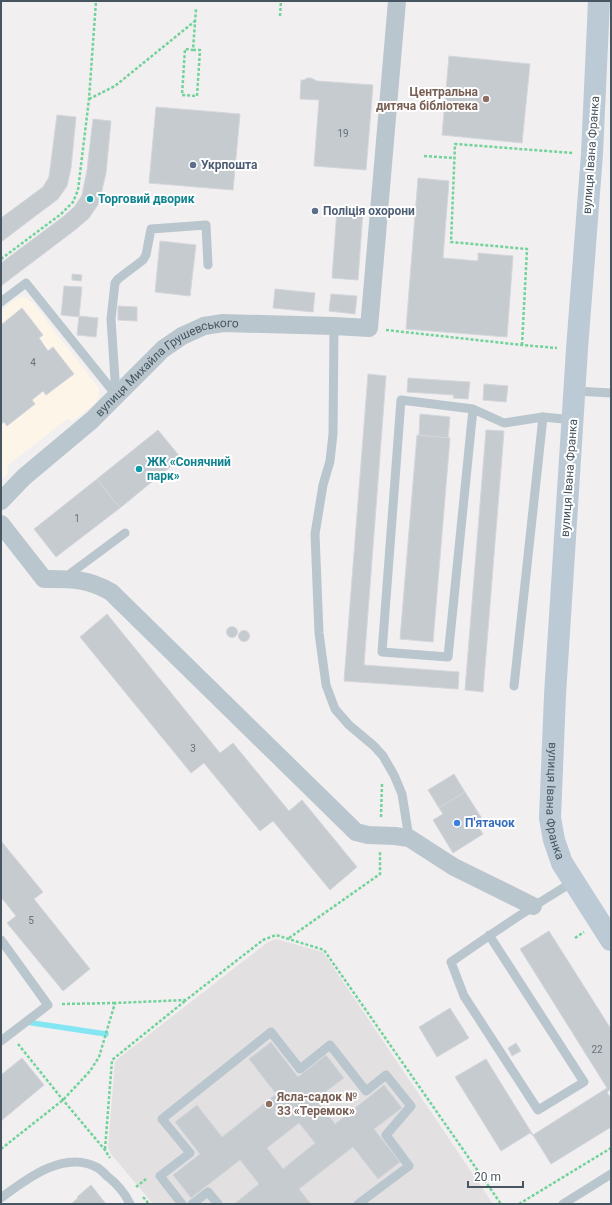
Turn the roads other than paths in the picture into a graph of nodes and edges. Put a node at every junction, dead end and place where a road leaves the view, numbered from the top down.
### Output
1 (397, 1) edge
2 (600, 1) edge
3 (208, 265) dead end
4 (1, 302) edge
5 (334, 326) junction
6 (575, 391) junction
7 (611, 393) edge
8 (116, 396) junction
9 (473, 409) junction
10 (543, 418) junction
11 (573, 420) junction
12 (1, 501) edge
13 (1, 524) edge
14 (125, 533) dead end
15 (69, 579) junction
16 (514, 686) dead end
17 (409, 838) junction
18 (573, 882) junction
19 (533, 906) junction
20 (489, 935) junction
21 (1, 940) edge
22 (611, 940) edge
23 (1, 1041) edge
24 (611, 1174) edge
25 (1, 1198) edge
26 (130, 1204) edge
27 (182, 1204) edge
28 (192, 1204) edge
29 (218, 1204) edge
30 (358, 1204) edge
31 (563, 1204) edge

1 - 5 street, вулиця Михайла Грушевського
2 - 6 street, вулиця Івана Франка
3 - 8 lane
4 - 8 lane
5 - 8 street, вулиця Михайла Грушевського
5 - 17 lane
6 - 7 lane
6 - 11 street, вулиця Івана Франка
8 - 12 street, вулиця Михайла Грушевського
9 - 9 lane
9 - 10 lane
10 - 11 lane
10 - 16 lane
11 - 18 street, вулиця Івана Франка
13 - 15 street
14 - 15 lane
15 - 17 street
17 - 19 street
18 - 19 lane
18 - 22 street, вулиця Івана Франка
19 - 20 lane
20 - 20 lane
21 - 23 lane
24 - 31 lane
25 - 26 lane
27 - 30 lane
28 - 29 lane

